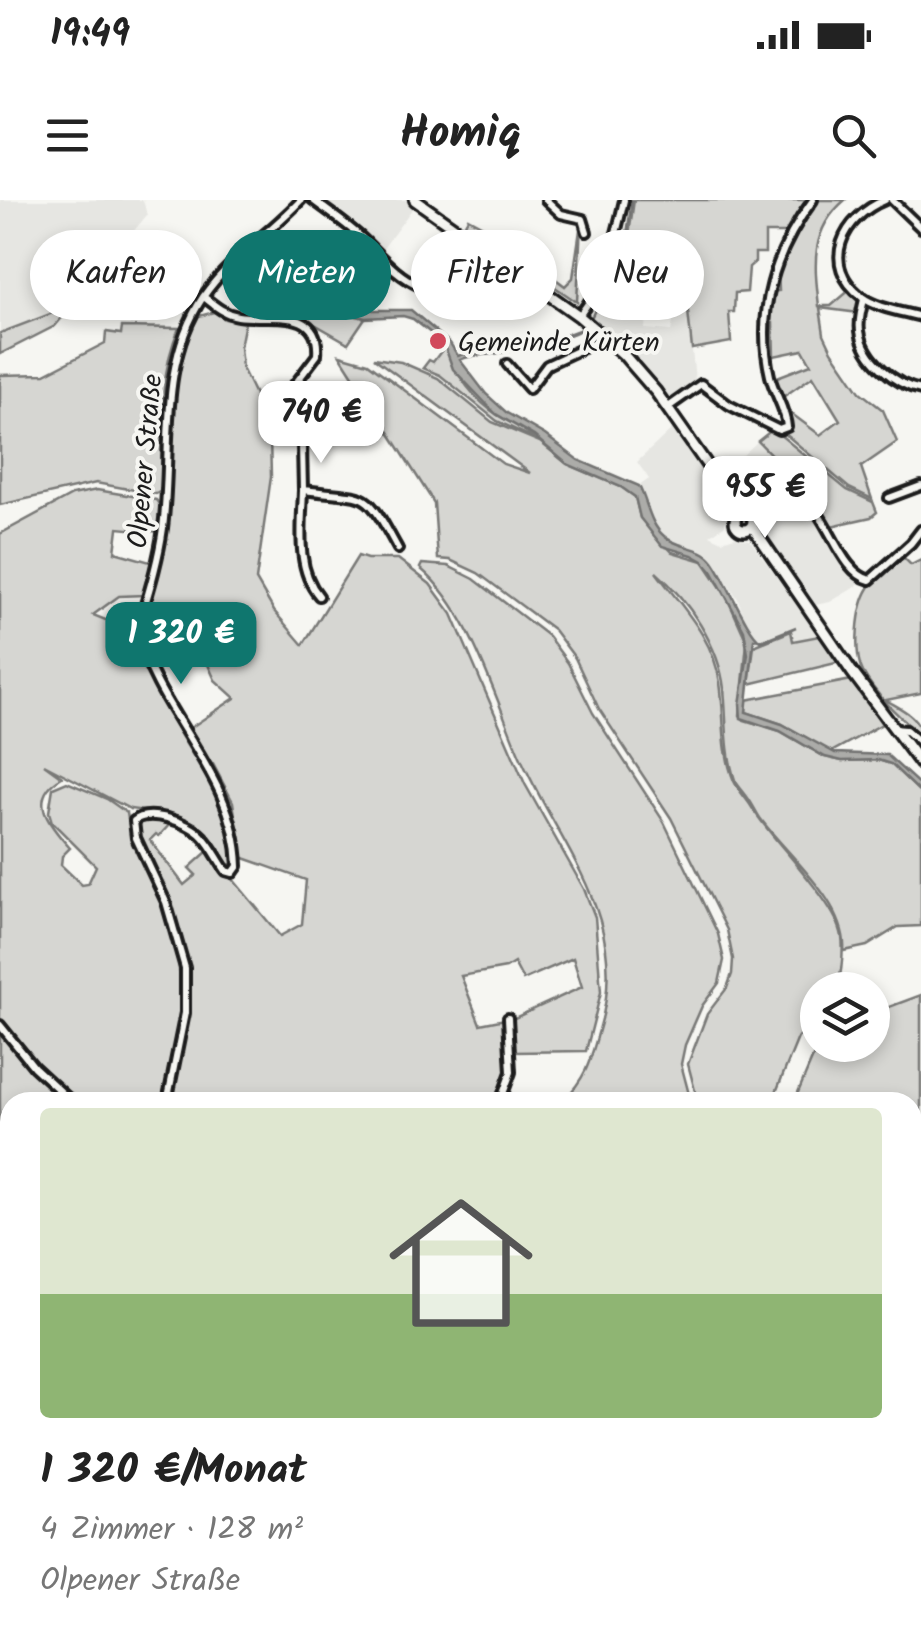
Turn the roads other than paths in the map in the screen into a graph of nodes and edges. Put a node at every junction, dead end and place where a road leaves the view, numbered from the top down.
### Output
1 (301, 200) edge
2 (313, 200) edge
3 (416, 200) edge
4 (546, 200) edge
5 (624, 200) edge
6 (814, 200) edge
7 (890, 200) edge
8 (921, 228) edge
9 (458, 230) edge
10 (586, 230) edge
11 (616, 230) edge
12 (411, 283) edge
13 (204, 296) junction
14 (864, 299) junction
15 (921, 318) edge
16 (583, 320) edge
17 (602, 335) junction
18 (508, 364) dead end
19 (921, 390) edge
20 (667, 408) junction
21 (921, 486) edge
22 (303, 490) junction
23 (889, 498) dead end
24 (740, 512) junction
25 (752, 521) junction
26 (921, 530) edge
27 (398, 549) dead end
28 (319, 596) dead end
29 (893, 729) junction
30 (921, 743) edge
31 (921, 764) edge
32 (508, 1018) dead end
33 (0, 1026) edge
34 (61, 1092) edge
35 (170, 1092) edge
36 (504, 1092) edge

1 - 13 street, Olpener Straße
2 - 12 street
3 - 9 main road
4 - 10 street
5 - 11 street
6 - 20 street
7 - 8 street
7 - 14 street
13 - 22 street
13 - 35 street, Olpener Straße
14 - 15 street
14 - 19 street
16 - 17 main road
17 - 18 street
17 - 20 main road
20 - 24 main road
21 - 23 street
22 - 27 street
22 - 28 street
24 - 25 main road
24 - 25 main road
25 - 26 street
25 - 29 main road
29 - 30 street
29 - 31 main road
32 - 36 street
33 - 34 street

